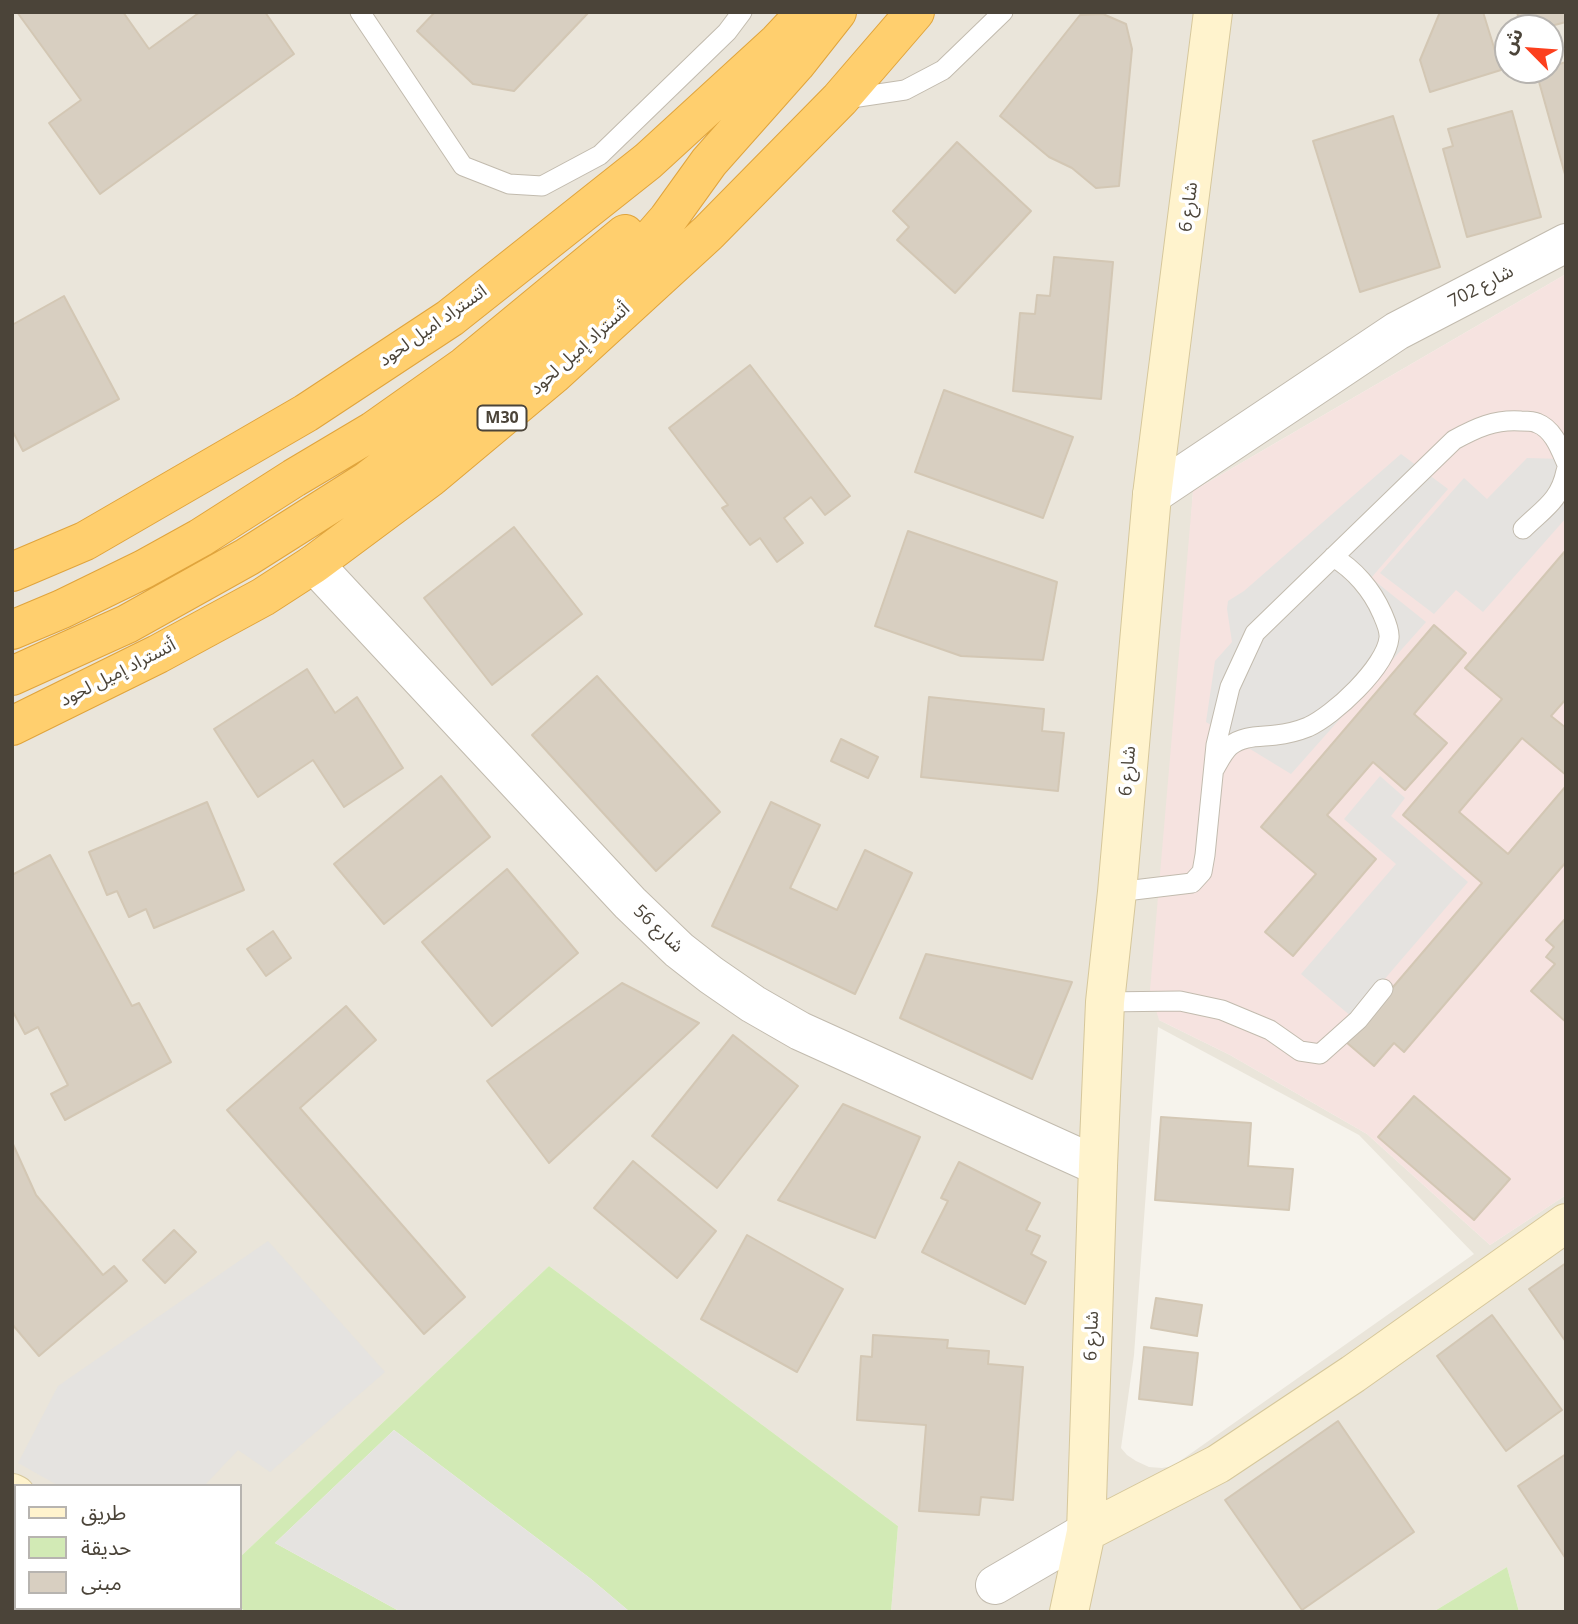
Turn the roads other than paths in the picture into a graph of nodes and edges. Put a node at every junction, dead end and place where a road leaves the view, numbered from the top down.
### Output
1 (360, 12) edge
2 (742, 12) edge
3 (806, 12) edge
4 (837, 12) edge
5 (915, 12) edge
6 (1003, 12) edge
7 (1213, 12) edge
8 (841, 99) junction
9 (709, 162) junction
10 (1566, 243) edge
11 (1566, 462) edge
12 (1566, 471) edge
13 (1152, 495) junction
14 (1522, 529) dead end
15 (1333, 557) junction
16 (314, 564) junction
17 (12, 572) edge
18 (12, 630) edge
19 (12, 676) edge
20 (12, 726) edge
21 (1213, 772) junction
22 (1117, 892) junction
23 (1383, 989) dead end
24 (1105, 1002) junction
25 (1098, 1166) junction
26 (1566, 1223) edge
27 (1086, 1532) junction
28 (995, 1585) dead end
29 (1069, 1612) edge

1 - 2 lane
3 - 17 highway, اتستراد اميل لحود
4 - 9 highway
5 - 8 highway, أتستراد إميل لحود / M30
6 - 8 lane
7 - 13 street, شارع 6
8 - 16 highway, أتستراد إميل لحود / M30
9 - 18 highway
9 - 19 highway
10 - 13 street, شارع 702
11 - 15 lane
12 - 14 lane
13 - 22 street, شارع 6
15 - 21 lane
15 - 21 lane
16 - 20 highway, أتستراد إميل لحود / M30
16 - 25 street, شارع 56
21 - 22 lane
22 - 24 street, شارع 6
23 - 24 lane
24 - 25 street, شارع 6
25 - 27 street, شارع 6
26 - 27 street
27 - 28 street
27 - 29 street, شارع 6

